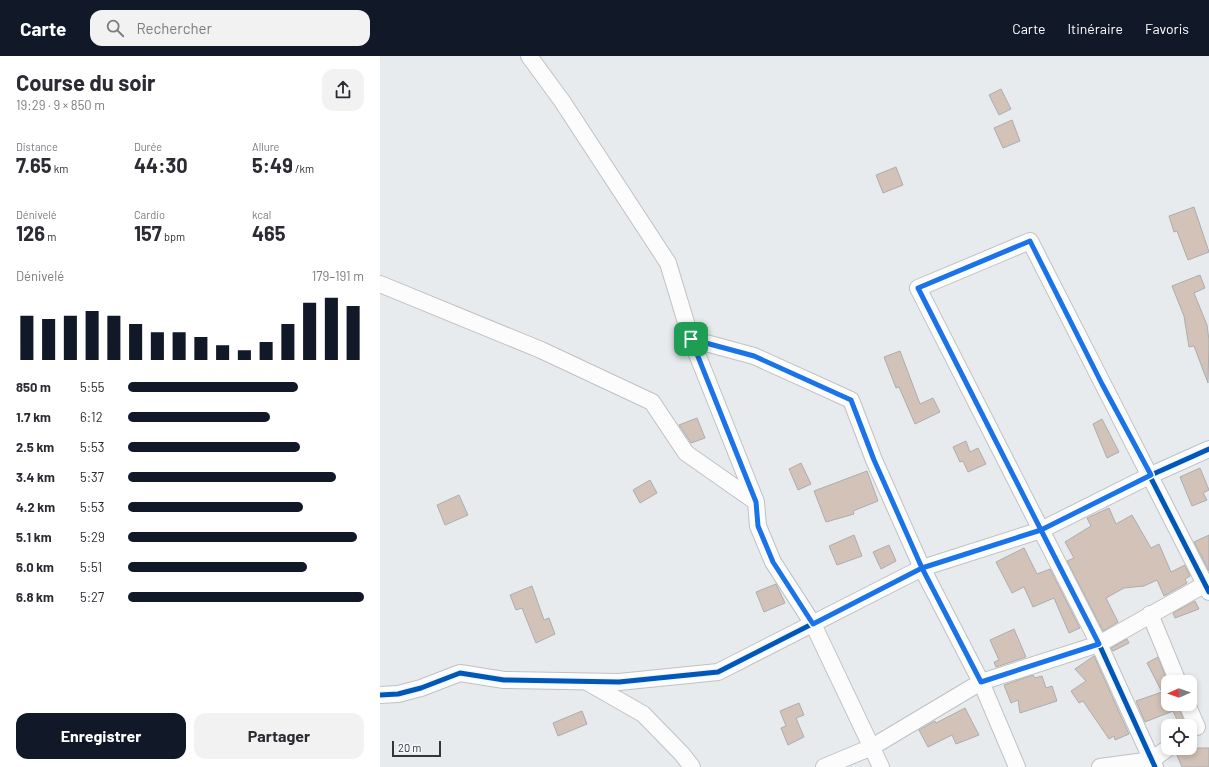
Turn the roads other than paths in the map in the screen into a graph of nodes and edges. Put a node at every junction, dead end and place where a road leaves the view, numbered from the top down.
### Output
1 (529, 56) edge
2 (380, 284) edge
3 (691, 339) junction
4 (1209, 449) edge
5 (1151, 475) junction
6 (756, 502) junction
7 (1041, 530) junction
8 (922, 568) junction
9 (1208, 586) edge
10 (1150, 614) junction
11 (813, 624) junction
12 (1099, 644) junction
13 (1175, 675) edge
14 (586, 682) junction
15 (981, 682) junction
16 (380, 695) edge
17 (1191, 711) edge
18 (1199, 727) edge
19 (872, 747) junction
20 (1161, 755) edge
21 (1153, 764) edge
22 (692, 767) edge
23 (824, 767) edge
24 (881, 767) edge
25 (1017, 767) edge
26 (1100, 767) edge

1 - 3 street
2 - 6 street
3 - 6 street
3 - 8 street
4 - 5 street
5 - 7 street
5 - 7 street
5 - 9 street
6 - 11 street
7 - 8 street
7 - 12 street
8 - 11 street
8 - 15 street
9 - 10 street
10 - 12 street
10 - 13 street
11 - 14 street
11 - 19 street
12 - 15 street
12 - 21 street
14 - 16 street
14 - 22 street
15 - 19 street
15 - 25 street
17 - 18 street
19 - 23 street
19 - 24 street
20 - 21 street
21 - 26 street

